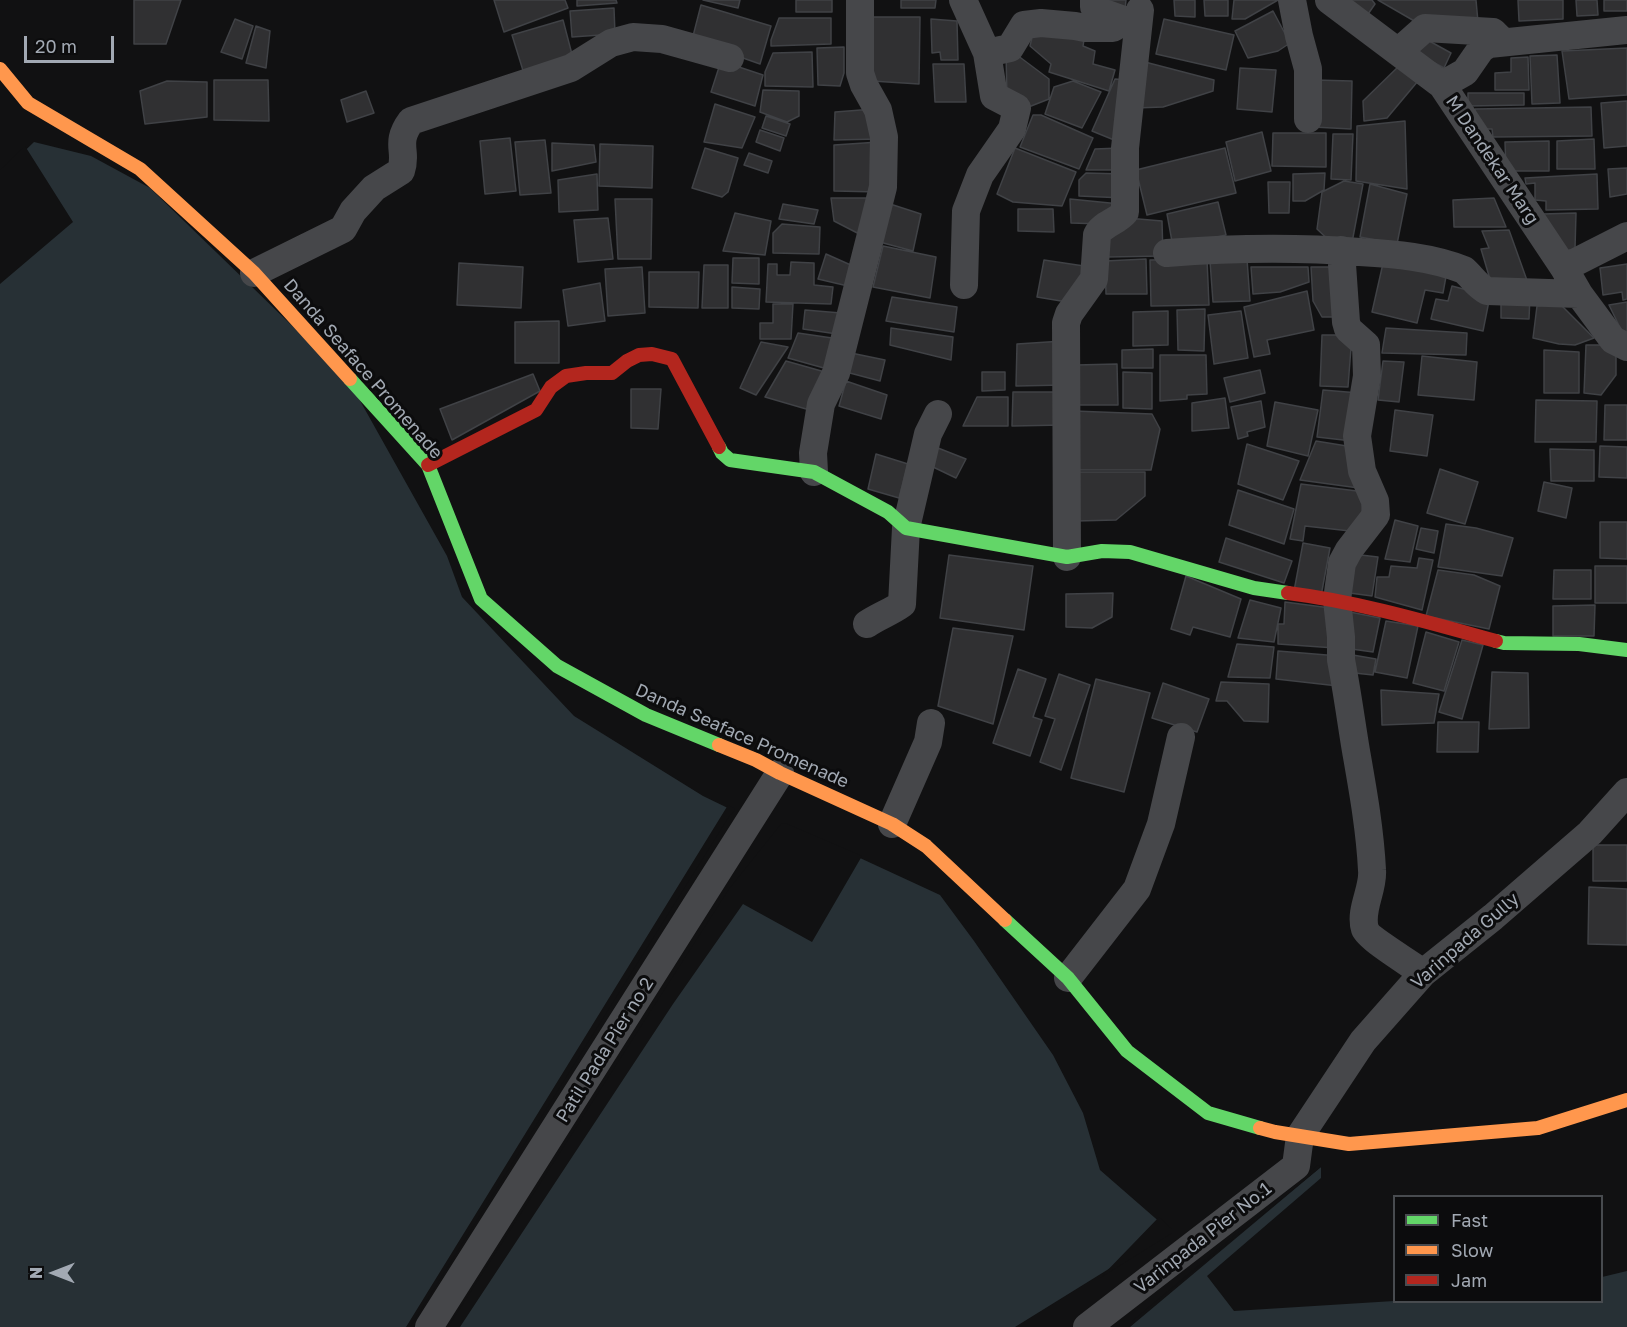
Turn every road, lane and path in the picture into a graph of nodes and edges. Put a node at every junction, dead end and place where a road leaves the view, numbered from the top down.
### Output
1 (860, 0) edge
2 (963, 0) edge
3 (1094, 0) edge
4 (1292, 0) edge
5 (1329, 0) edge
6 (1134, 18) junction
7 (1627, 30) edge
8 (1503, 42) junction
9 (1398, 52) junction
10 (987, 53) junction
11 (730, 58) dead end
12 (0, 69) edge
13 (1442, 85) junction
14 (1308, 119) dead end
15 (1627, 236) edge
16 (1341, 250) junction
17 (1167, 253) dead end
18 (1564, 268) junction
19 (254, 273) junction
20 (964, 285) dead end
21 (1579, 294) junction
22 (1627, 347) edge
23 (938, 414) dead end
24 (428, 465) junction
25 (814, 472) junction
26 (906, 528) junction
27 (1067, 558) junction
28 (1337, 600) junction
29 (867, 624) dead end
30 (1627, 650) edge
31 (931, 723) dead end
32 (1181, 737) dead end
33 (780, 773) junction
34 (1627, 792) edge
35 (892, 824) junction
36 (1423, 973) junction
37 (1068, 978) junction
38 (1627, 1100) edge
39 (1300, 1136) junction
40 (429, 1327) edge
41 (1087, 1327) edge

1 - 25 street
2 - 10 street
3 - 6 street
4 - 14 street
5 - 9 street, M Dandekar Marg
6 - 10 street
6 - 27 street
7 - 8 street
8 - 9 street
8 - 13 street
9 - 13 street, M Dandekar Marg
10 - 20 street
11 - 19 street
12 - 19 street, Danda Seaface Promenade
13 - 18 street, M Dandekar Marg
15 - 18 street
16 - 17 street
16 - 21 street
16 - 28 street
18 - 21 street, M Dandekar Marg
19 - 24 street, Danda Seaface Promenade
21 - 22 street, M Dandekar Marg
23 - 26 street
24 - 25 street
24 - 33 street, Danda Seaface Promenade
25 - 26 street
26 - 27 street
26 - 29 street
27 - 28 street
28 - 30 street
28 - 36 street
31 - 35 street
32 - 37 street
33 - 35 street, Danda Seaface Promenade
33 - 40 street, Patil Pada Pier no 2
34 - 36 street, Varinpada Gully
35 - 37 street, Danda Seaface Promenade
36 - 39 street, Varinpada Gully
37 - 39 street, Danda Seaface Promenade
38 - 39 street, Danda Seaface Promenade
39 - 41 street, Varinpada Pier No.1

